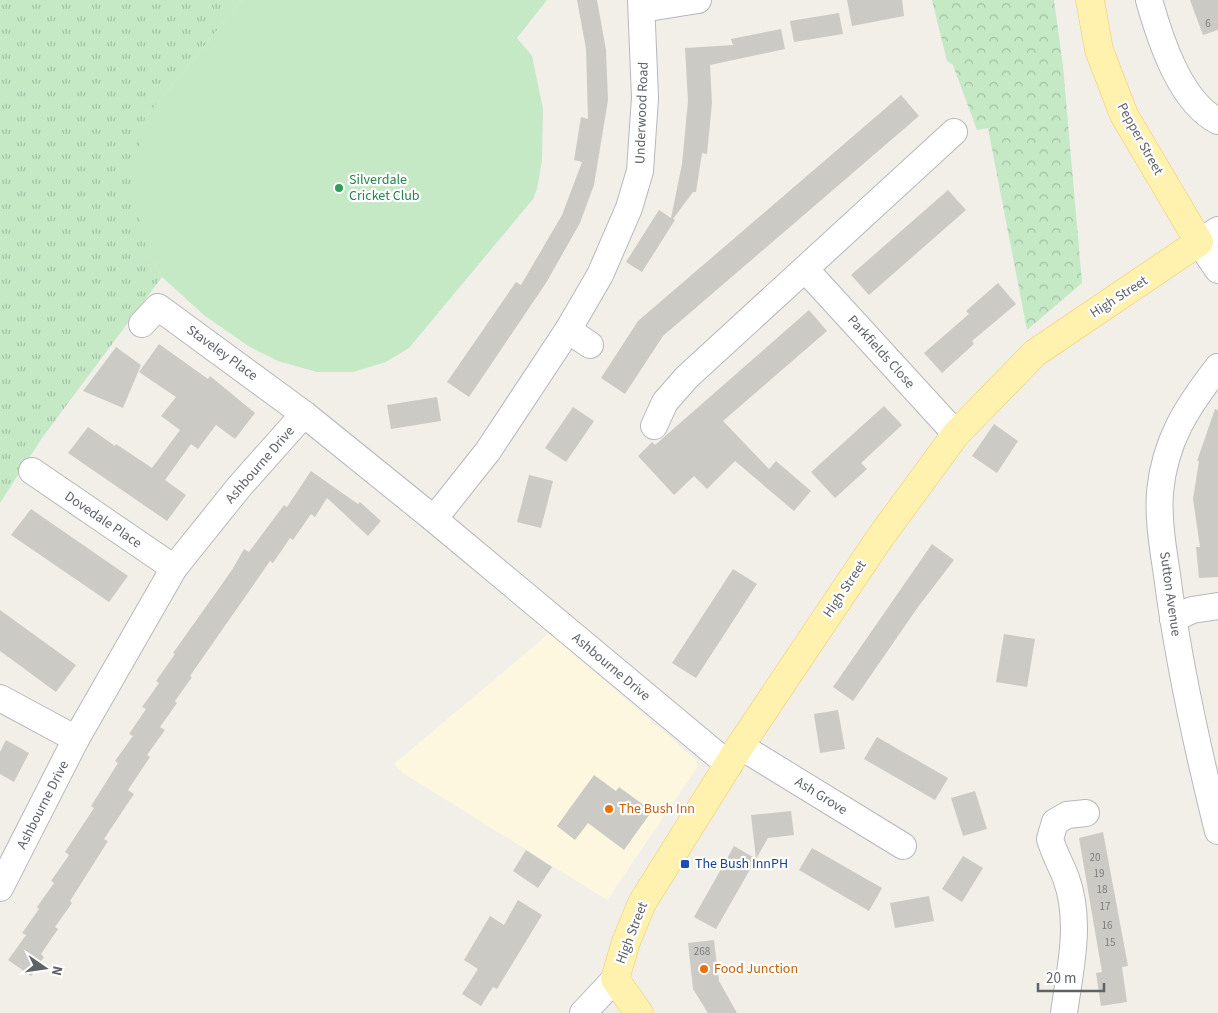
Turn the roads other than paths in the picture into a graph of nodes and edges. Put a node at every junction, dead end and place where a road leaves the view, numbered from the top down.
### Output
1 (698, 0) edge
2 (1090, 0) edge
3 (1149, 0) edge
4 (642, 4) edge
5 (1218, 122) edge
6 (954, 132) dead end
7 (1208, 236) edge
8 (806, 270) junction
9 (1218, 270) edge
10 (142, 324) dead end
11 (568, 330) junction
12 (590, 345) dead end
13 (1218, 367) edge
14 (304, 414) junction
15 (654, 426) dead end
16 (956, 434) junction
17 (32, 471) dead end
18 (434, 519) junction
19 (174, 568) junction
20 (1218, 606) edge
21 (1172, 620) junction
22 (0, 698) edge
23 (76, 739) junction
24 (734, 755) junction
25 (1086, 813) dead end
26 (1218, 832) edge
27 (903, 846) dead end
28 (0, 888) edge
29 (615, 979) junction
30 (583, 1013) edge
31 (639, 1013) edge
32 (1064, 1013) edge

1 - 4 street
2 - 7 main road, Pepper Street
3 - 5 street
4 - 11 street, Underwood Road
6 - 8 street
7 - 9 street
7 - 16 main road, High Street
8 - 15 street
8 - 16 street, Parkfields Close
10 - 14 street, Staveley Place
11 - 12 street
11 - 18 street, Underwood Road
13 - 21 street, Sutton Avenue
14 - 18 street, Ashbourne Drive
14 - 19 street, Ashbourne Drive
16 - 24 main road, High Street
17 - 19 street, Dovedale Place
18 - 24 street, Ashbourne Drive
19 - 23 street, Ashbourne Drive
20 - 21 street
21 - 26 street, Sutton Avenue
22 - 23 street
23 - 28 street, Ashbourne Drive
24 - 27 street, Ash Grove
24 - 29 main road, High Street
25 - 32 street
29 - 30 street, High Street
29 - 31 main road

